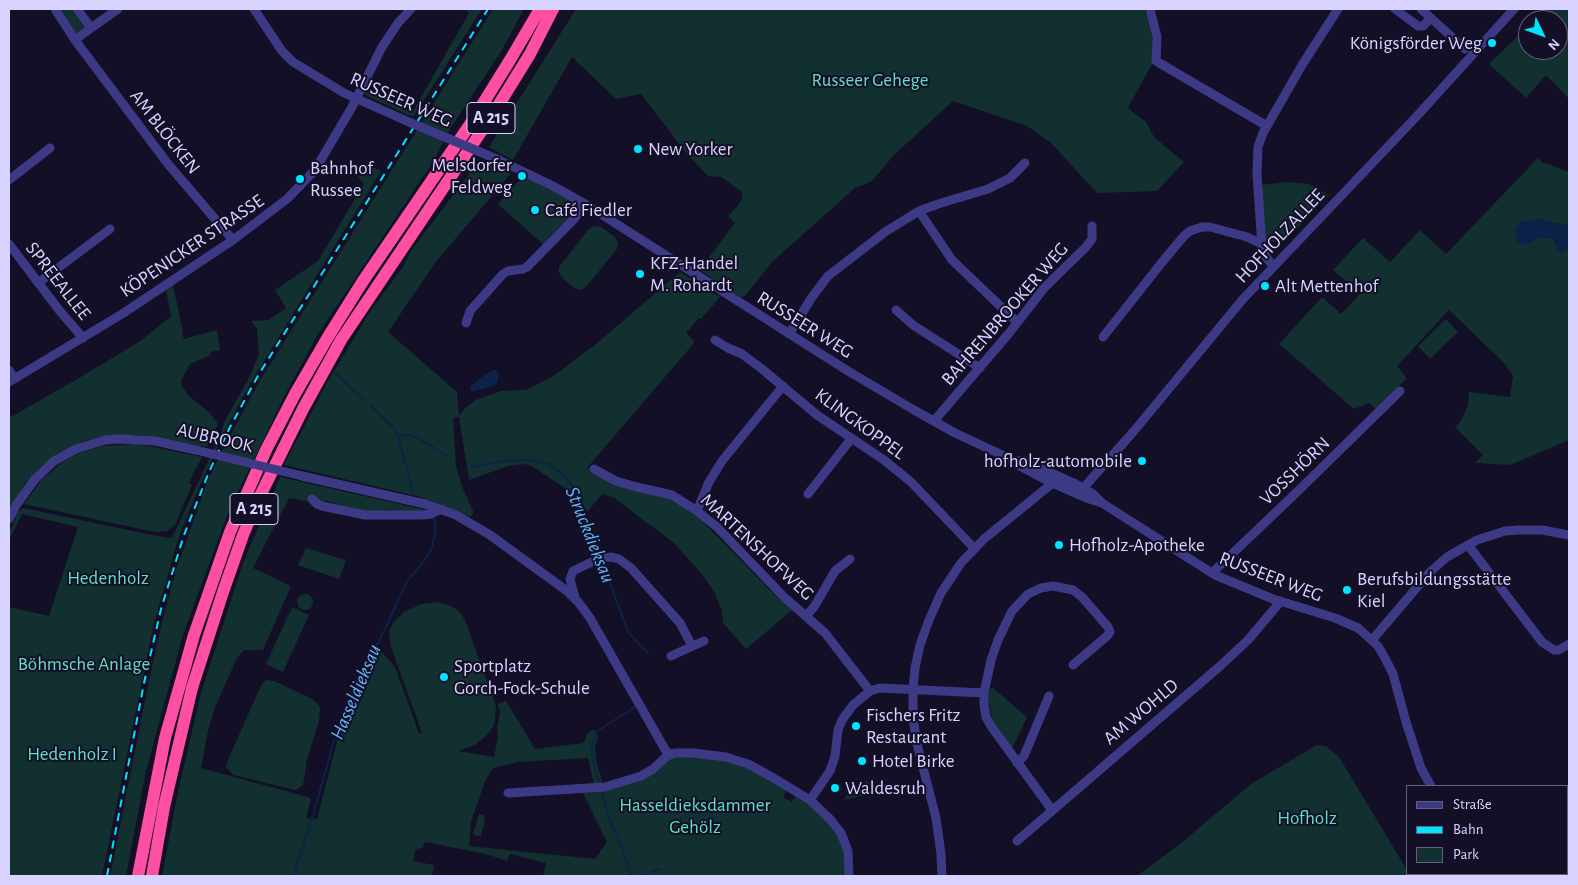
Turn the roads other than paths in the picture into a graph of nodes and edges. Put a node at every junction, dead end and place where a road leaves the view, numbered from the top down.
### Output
1 (55, 9) edge
2 (77, 9) edge
3 (118, 9) edge
4 (254, 9) edge
5 (411, 9) edge
6 (536, 9) edge
7 (540, 9) edge
8 (553, 9) edge
9 (562, 9) edge
10 (1150, 9) edge
11 (1338, 9) edge
12 (1395, 9) edge
13 (1421, 9) edge
14 (1514, 9) edge
15 (1431, 18) junction
16 (91, 28) junction
17 (75, 40) junction
18 (522, 41) junction
19 (1465, 49) dead end
20 (530, 54) junction
21 (356, 99) junction
22 (1267, 126) junction
23 (50, 148) dead end
24 (1025, 163) dead end
25 (9, 180) edge
26 (585, 204) junction
27 (919, 211) junction
28 (1092, 226) dead end
29 (110, 228) dead end
30 (233, 240) junction
31 (9, 244) edge
32 (1262, 244) junction
33 (1273, 266) junction
34 (38, 283) junction
35 (896, 310) dead end
36 (1017, 322) junction
37 (466, 323) dead end
38 (789, 334) junction
39 (1103, 337) dead end
40 (83, 338) junction
41 (715, 340) dead end
42 (980, 368) junction
43 (9, 370) edge
44 (11, 380) edge
45 (783, 386) junction
46 (1400, 391) dead end
47 (934, 421) junction
48 (851, 439) junction
49 (594, 468) dead end
50 (1056, 480) junction
51 (1081, 491) junction
52 (808, 494) dead end
53 (312, 499) dead end
54 (442, 509) junction
55 (698, 511) junction
56 (9, 519) edge
57 (1569, 535) edge
58 (1468, 545) junction
59 (974, 548) junction
60 (850, 559) dead end
61 (1212, 573) junction
62 (575, 598) junction
63 (1281, 601) junction
64 (806, 616) junction
65 (1372, 640) junction
66 (704, 641) dead end
67 (1569, 644) edge
68 (692, 646) junction
69 (671, 656) dead end
70 (1073, 665) dead end
71 (913, 690) junction
72 (870, 691) junction
73 (984, 693) junction
74 (1050, 696) dead end
75 (671, 754) junction
76 (1017, 763) junction
77 (1430, 785) edge
78 (508, 792) dead end
79 (810, 800) junction
80 (1052, 810) junction
81 (1017, 840) dead end
82 (138, 876) edge
83 (152, 876) edge
84 (849, 876) edge
85 (942, 876) edge

1 - 17 street, AM BLÖCKEN
2 - 16 street
3 - 16 street
4 - 21 street, RUSSEER WEG
5 - 21 street, KÖPENICKER STRASSE
6 - 18 highway
7 - 18 highway, A 215
8 - 20 highway, A 215
9 - 20 highway
10 - 22 street
11 - 22 street
12 - 15 street
13 - 15 street
14 - 33 street, HOFHOLZALLEE
15 - 19 street
16 - 17 street
17 - 30 street, AM BLÖCKEN
18 - 82 highway, A 215
20 - 83 highway, A 215
21 - 26 street, RUSSEER WEG, bridge
21 - 30 street, KÖPENICKER STRASSE
22 - 32 street
23 - 25 street
24 - 27 street
26 - 37 street
26 - 38 street, RUSSEER WEG
27 - 36 street
27 - 38 street
28 - 36 street, BAHRENBROOKER WEG
29 - 34 street
30 - 40 street, KÖPENICKER STRASSE
31 - 34 street, SPREEALLEE
32 - 33 street
32 - 39 street
33 - 51 street, HOFHOLZALLEE
34 - 40 street, SPREEALLEE
35 - 42 street
36 - 42 street, BAHRENBROOKER WEG
38 - 47 street, RUSSEER WEG
40 - 44 street, KÖPENICKER STRASSE
41 - 45 street, KLINGKOPPEL
42 - 47 street, BAHRENBROOKER WEG
43 - 44 street
45 - 48 street, KLINGKOPPEL
45 - 55 street
46 - 61 street, VOSSHÖRN
47 - 50 street, RUSSEER WEG
48 - 52 street
48 - 59 street, KLINGKOPPEL
49 - 55 street, MARTENSHOFWEG
50 - 51 street, RUSSEER WEG
50 - 59 street
51 - 61 street, RUSSEER WEG
53 - 54 street
54 - 56 street, AUBROOK, bridge
54 - 62 street, AUBROOK
55 - 64 street, MARTENSHOFWEG
57 - 58 street
58 - 65 street
58 - 67 street
59 - 71 street
60 - 64 street
61 - 63 street, RUSSEER WEG
62 - 68 street
62 - 75 street
63 - 65 street, RUSSEER WEG
63 - 80 street, AM WOHLD
64 - 72 street, MARTENSHOFWEG
65 - 77 street, RUSSEER WEG
66 - 68 street
68 - 69 street
70 - 73 street
71 - 72 street
71 - 73 street
71 - 85 street
72 - 79 street
73 - 76 street
74 - 76 street
75 - 78 street
75 - 79 street
76 - 80 street
79 - 84 street
80 - 81 street, AM WOHLD

